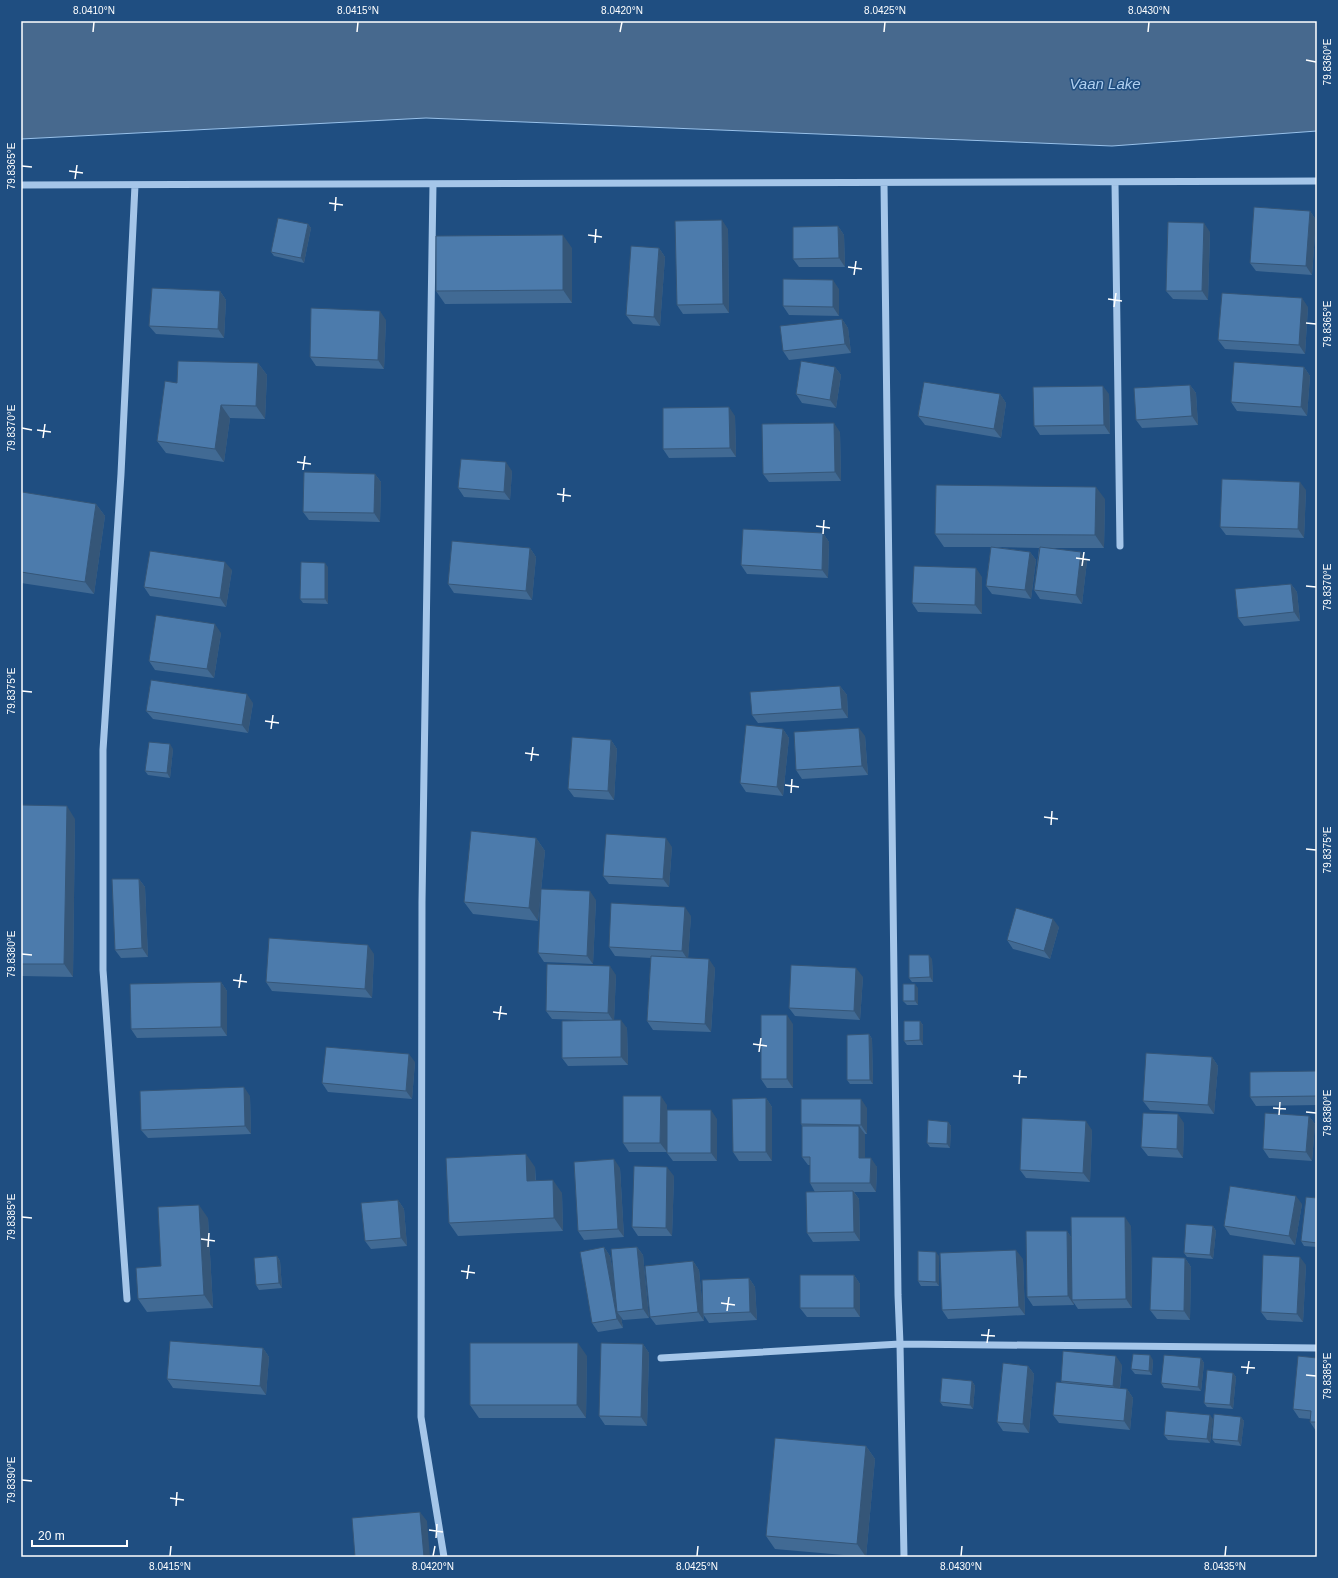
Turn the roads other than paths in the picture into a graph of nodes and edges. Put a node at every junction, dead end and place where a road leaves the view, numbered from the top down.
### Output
1 (1317, 181) edge
2 (884, 182) junction
3 (1115, 182) junction
4 (433, 184) junction
5 (21, 185) edge
6 (135, 185) junction
7 (1120, 546) dead end
8 (127, 1299) dead end
9 (900, 1344) junction
10 (1317, 1348) edge
11 (661, 1358) dead end
12 (444, 1557) edge
13 (904, 1557) edge

1 - 3 street
2 - 3 street
2 - 4 street
2 - 9 street
3 - 7 street
4 - 6 street
4 - 12 street
5 - 6 street
6 - 8 street
9 - 10 street
9 - 11 street
9 - 13 street

